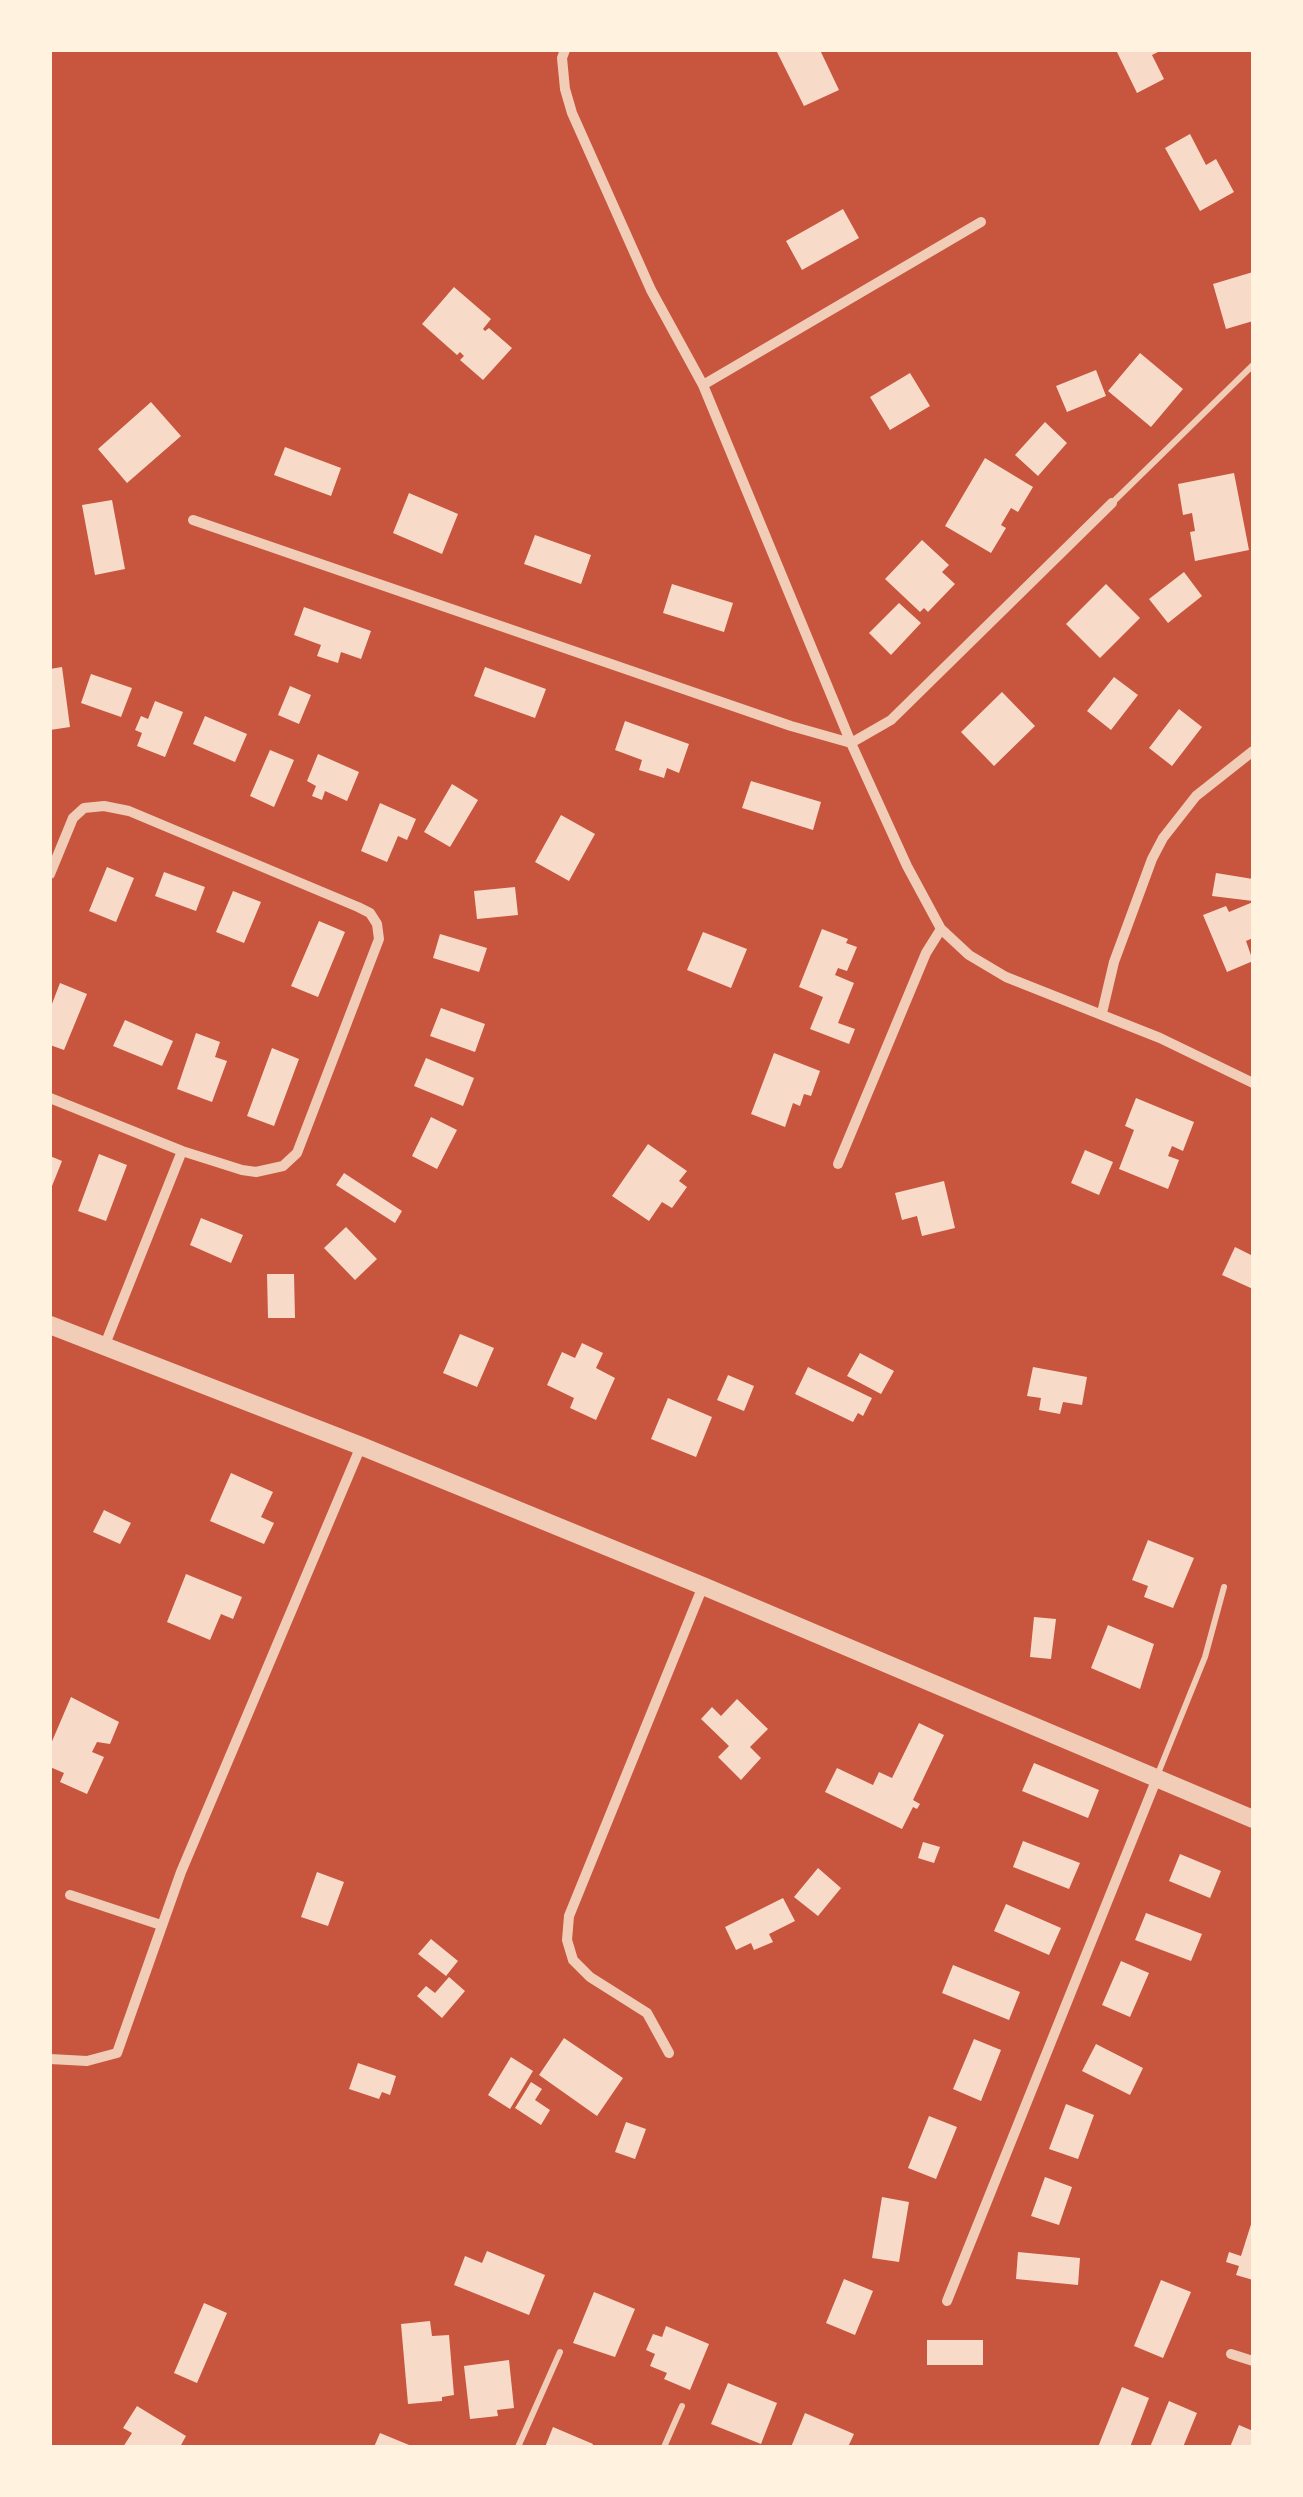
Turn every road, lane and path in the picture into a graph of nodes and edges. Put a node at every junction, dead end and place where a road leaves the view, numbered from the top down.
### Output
1 (564, 54) edge
2 (982, 222) dead end
3 (1253, 364) edge
4 (704, 385) junction
5 (1112, 503) joint
6 (193, 520) dead end
7 (851, 743) junction
8 (1253, 751) edge
9 (50, 874) edge
10 (942, 929) junction
11 (1102, 1013) junction
12 (1253, 1083) edge
13 (50, 1098) edge
14 (182, 1151) junction
15 (838, 1164) dead end
16 (50, 1325) edge
17 (104, 1347) junction
18 (361, 1446) junction
19 (702, 1586) junction
20 (1224, 1586) dead end
21 (1157, 1777) junction
22 (1253, 1819) edge
23 (70, 1895) dead end
24 (161, 1926) junction
25 (668, 2053) dead end
26 (50, 2059) edge
27 (947, 2301) dead end
28 (560, 2352) dead end
29 (1231, 2354) dead end
30 (1253, 2361) edge
31 (682, 2406) dead end
32 (518, 2447) edge
33 (664, 2447) edge

1 - 4 street
2 - 4 street
3 - 5 lane
4 - 7 street
5 - 7 street
6 - 7 street
7 - 10 street
8 - 11 street
9 - 14 street
10 - 11 street
10 - 15 street
11 - 12 street
13 - 14 street
14 - 17 street
16 - 17 street
17 - 18 street
18 - 19 street
18 - 24 street
19 - 21 street
19 - 25 street
20 - 21 lane
21 - 22 street
21 - 27 street
23 - 24 street
24 - 26 street
28 - 32 lane
29 - 30 street
31 - 33 lane

